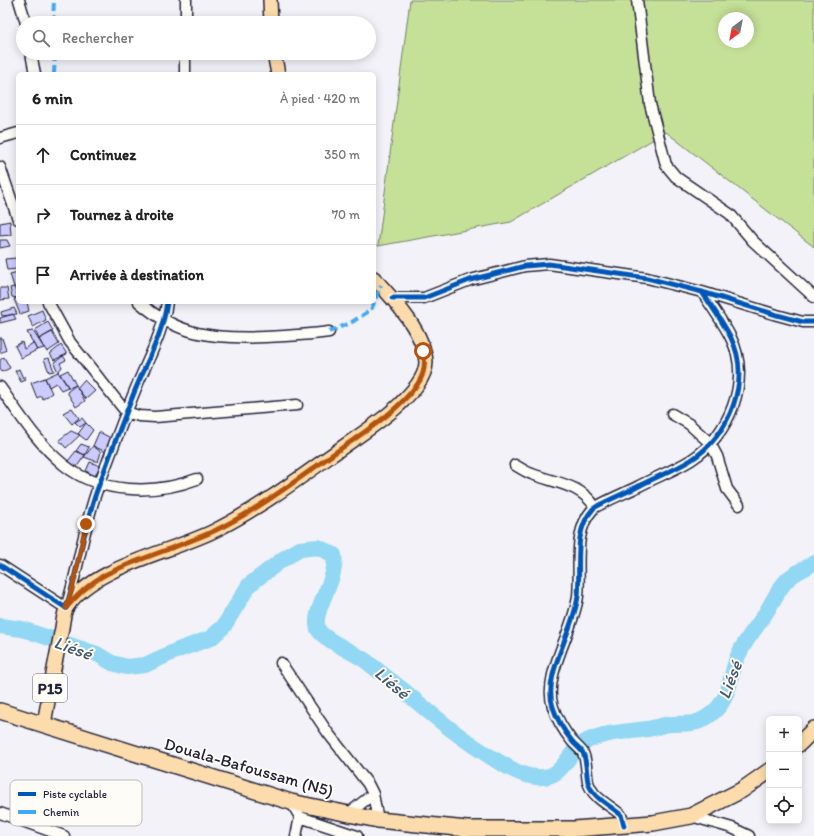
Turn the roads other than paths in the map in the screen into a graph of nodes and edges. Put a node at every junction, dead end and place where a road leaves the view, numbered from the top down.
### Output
1 (19, 0) edge
2 (186, 0) edge
3 (270, 0) edge
4 (637, 0) edge
5 (24, 16) edge
6 (186, 16) edge
7 (271, 16) edge
8 (33, 60) edge
9 (186, 60) edge
10 (275, 60) edge
11 (35, 72) edge
12 (185, 72) edge
13 (278, 72) edge
14 (16, 134) edge
15 (0, 138) edge
16 (0, 167) edge
17 (16, 214) edge
18 (376, 280) edge
19 (702, 292) junction
20 (814, 297) edge
21 (392, 298) junction
22 (49, 304) edge
23 (142, 304) edge
24 (167, 304) edge
25 (164, 320) junction
26 (814, 322) edge
27 (329, 332) dead end
28 (0, 387) edge
29 (297, 405) dead end
30 (126, 412) junction
31 (672, 414) dead end
32 (710, 443) junction
33 (515, 466) dead end
34 (197, 479) dead end
35 (100, 483) junction
36 (739, 505) dead end
37 (595, 507) junction
38 (0, 565) edge
39 (66, 608) junction
40 (281, 662) dead end
41 (0, 711) edge
42 (44, 725) junction
43 (814, 729) edge
44 (802, 741) edge
45 (766, 773) edge
46 (373, 794) junction
47 (291, 802) junction
48 (0, 813) edge
49 (348, 814) junction
50 (691, 816) junction
51 (10, 817) edge
52 (300, 817) junction
53 (378, 820) junction
54 (36, 826) edge
55 (624, 826) junction
56 (64, 836) edge
57 (296, 836) edge
58 (357, 836) edge
59 (749, 836) edge

1 - 5 street
2 - 6 street
3 - 7 main road
4 - 20 street
8 - 11 street
9 - 12 street
10 - 13 main road
14 - 15 street
16 - 17 street
18 - 21 main road, P15
19 - 21 street
19 - 26 street
19 - 32 street
21 - 39 main road, P15
22 - 30 street
23 - 25 street
24 - 25 street
25 - 27 street
25 - 30 street
28 - 35 street
29 - 30 street
30 - 35 street
31 - 32 street
32 - 36 street
32 - 37 street
33 - 37 street
34 - 35 street
35 - 39 street
37 - 55 street
38 - 39 street
39 - 42 main road, P15
40 - 46 street
41 - 42 highway, Douala-Bafoussam (N5)
42 - 47 highway, Douala-Bafoussam (N5)
43 - 44 highway
45 - 50 highway, Douala-Bafoussam (N5)
46 - 49 street
46 - 53 street
47 - 49 highway, Douala-Bafoussam (N5)
47 - 52 street
48 - 51 street
49 - 53 highway, Douala-Bafoussam (N5)
50 - 55 highway, Douala-Bafoussam (N5)
50 - 59 street
52 - 57 street
52 - 58 street
53 - 55 highway, Douala-Bafoussam (N5)
54 - 56 street

